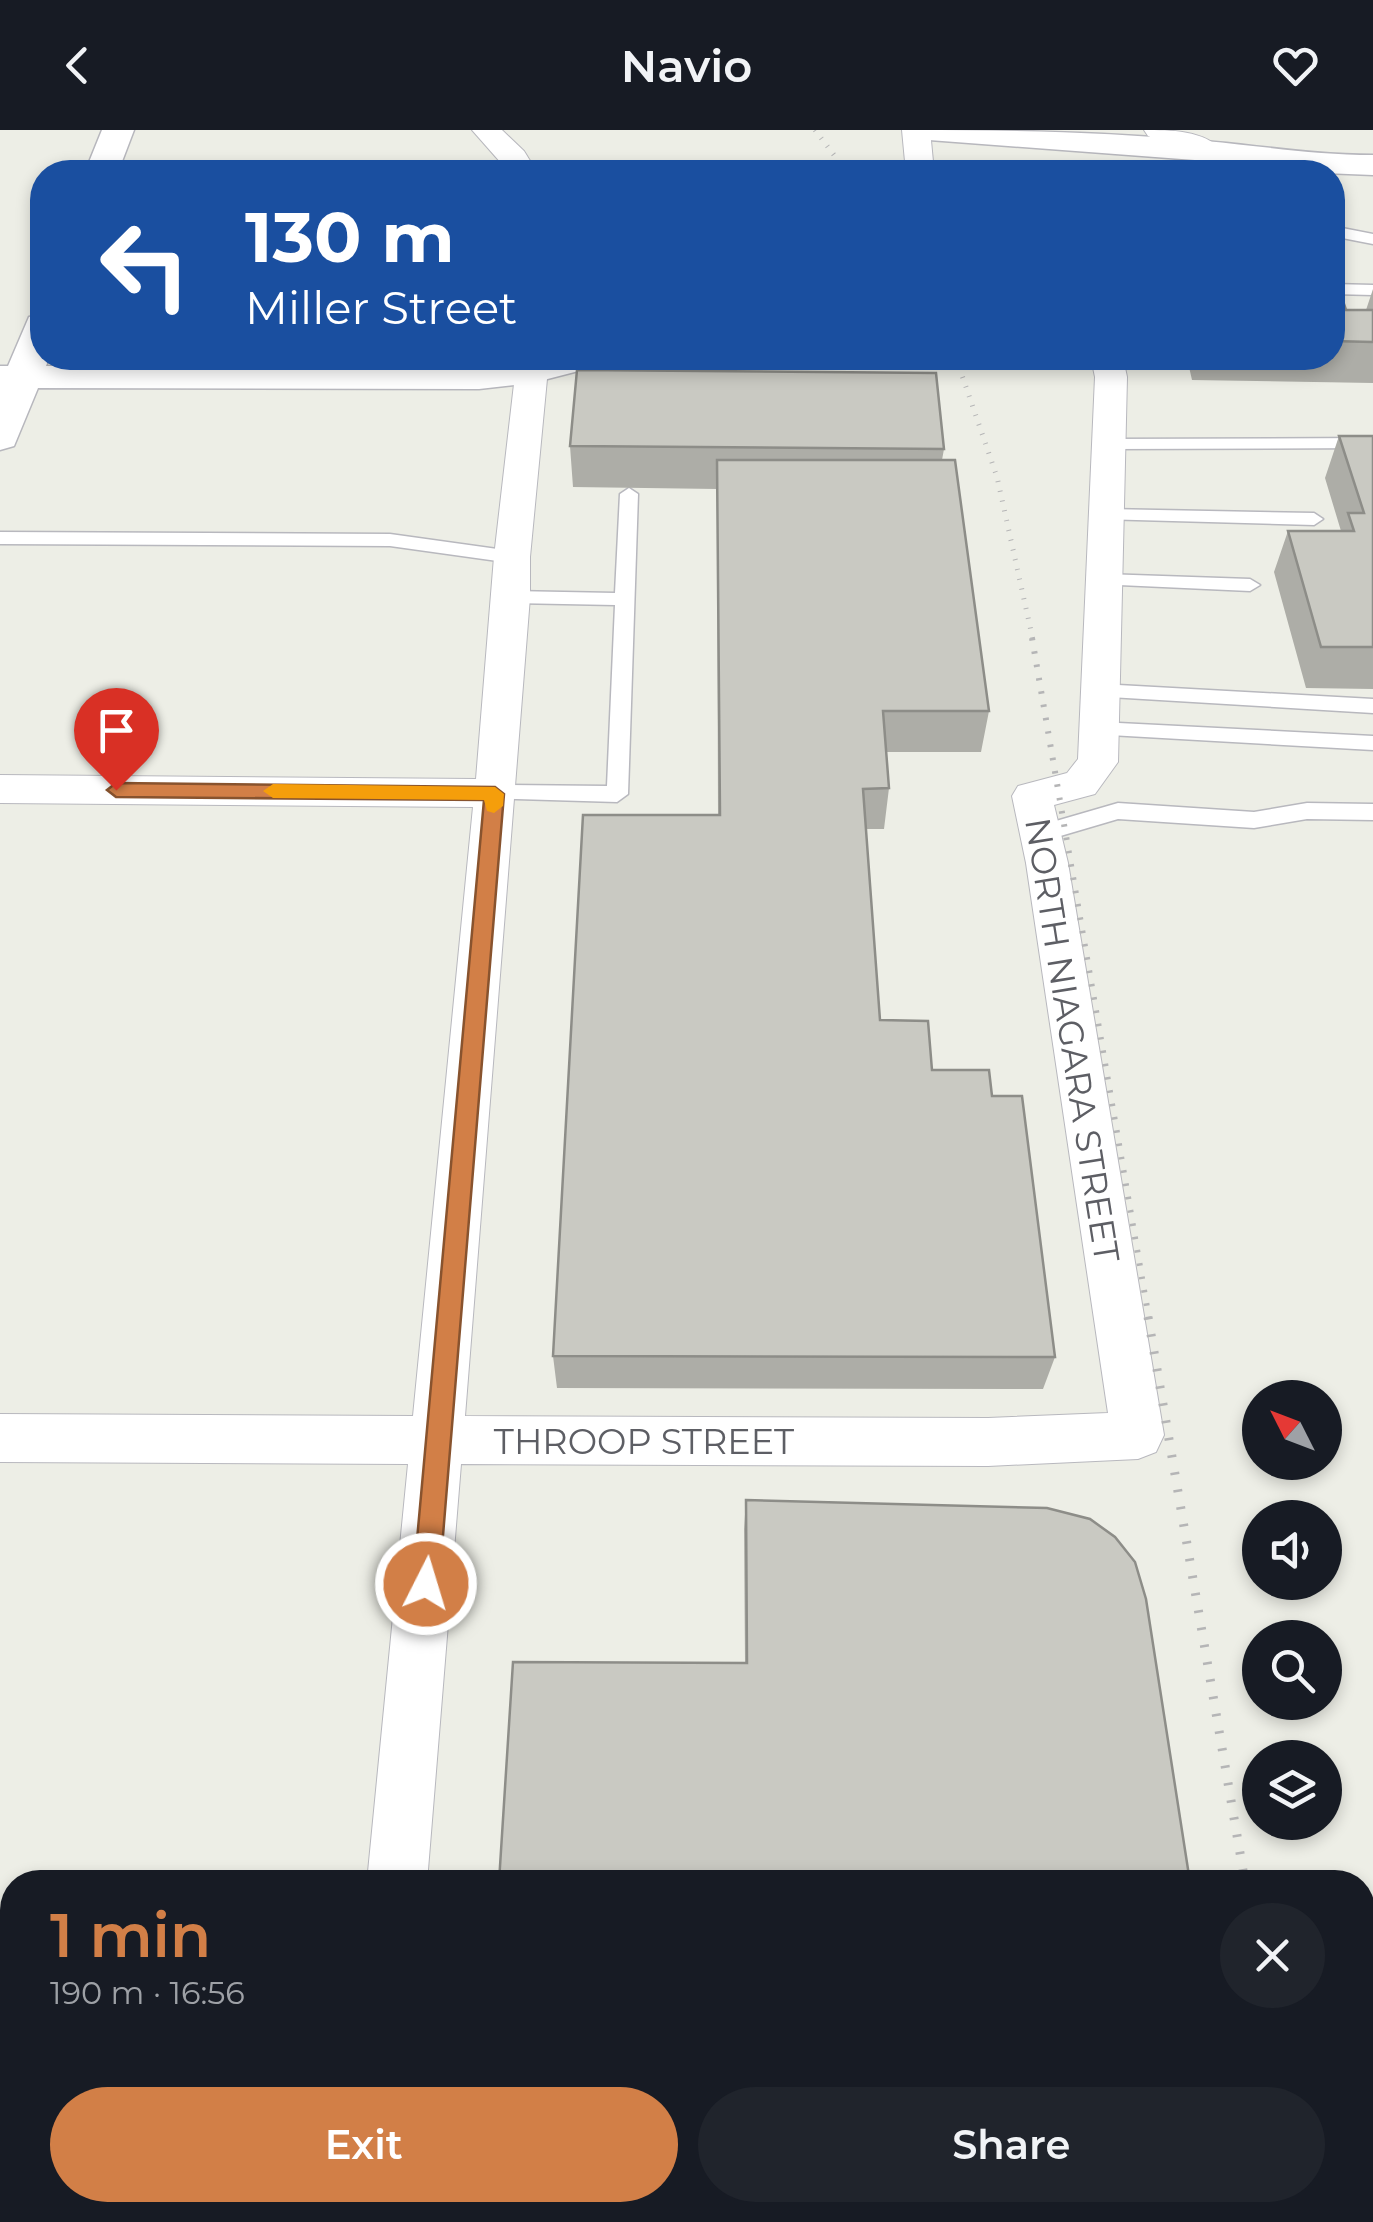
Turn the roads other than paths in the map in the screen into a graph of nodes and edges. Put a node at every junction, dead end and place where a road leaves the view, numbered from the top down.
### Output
1 (118, 130) edge
2 (486, 130) edge
3 (916, 130) edge
4 (930, 130) edge
5 (1158, 130) edge
6 (1208, 151) junction
7 (107, 160) edge
8 (516, 160) edge
9 (919, 160) edge
10 (1279, 160) edge
11 (1345, 165) edge
12 (1373, 165) edge
13 (1345, 233) edge
14 (1373, 239) edge
15 (1345, 289) edge
16 (1373, 290) edge
17 (30, 346) edge
18 (509, 370) edge
19 (532, 370) edge
20 (1110, 370) edge
21 (11, 378) edge
22 (0, 438) edge
23 (1373, 443) edge
24 (1109, 444) junction
25 (629, 494) dead end
26 (1107, 515) junction
27 (1314, 519) dead end
28 (0, 538) edge
29 (512, 557) junction
30 (1104, 580) junction
31 (1250, 585) dead end
32 (512, 597) junction
33 (624, 599) junction
34 (1373, 706) edge
35 (1100, 710) junction
36 (1373, 743) edge
37 (0, 788) edge
38 (495, 794) junction
39 (1373, 812) edge
40 (1040, 834) junction
41 (0, 1438) edge
42 (988, 1442) joint
43 (439, 1443) junction
44 (398, 1870) edge

1 - 7 main road
2 - 8 street
3 - 9 street
4 - 6 main road
5 - 6 street
6 - 10 main road
11 - 12 main road
13 - 14 lane
15 - 16 lane
17 - 21 main road
18 - 21 main road
19 - 29 street
20 - 24 street, NORTH NIAGARA STREET
21 - 22 main road
23 - 24 lane
24 - 26 street, NORTH NIAGARA STREET
25 - 33 lane
26 - 27 lane
26 - 30 street, NORTH NIAGARA STREET
28 - 29 lane
29 - 32 street
30 - 31 lane
30 - 35 street, NORTH NIAGARA STREET
32 - 33 lane
32 - 38 street
33 - 38 lane
34 - 35 lane
35 - 36 lane
35 - 40 street, NORTH NIAGARA STREET
37 - 38 street
38 - 43 street
39 - 40 lane
40 - 42 street, NORTH NIAGARA STREET
41 - 43 street, THROOP STREET
42 - 43 street, THROOP STREET
43 - 44 street

